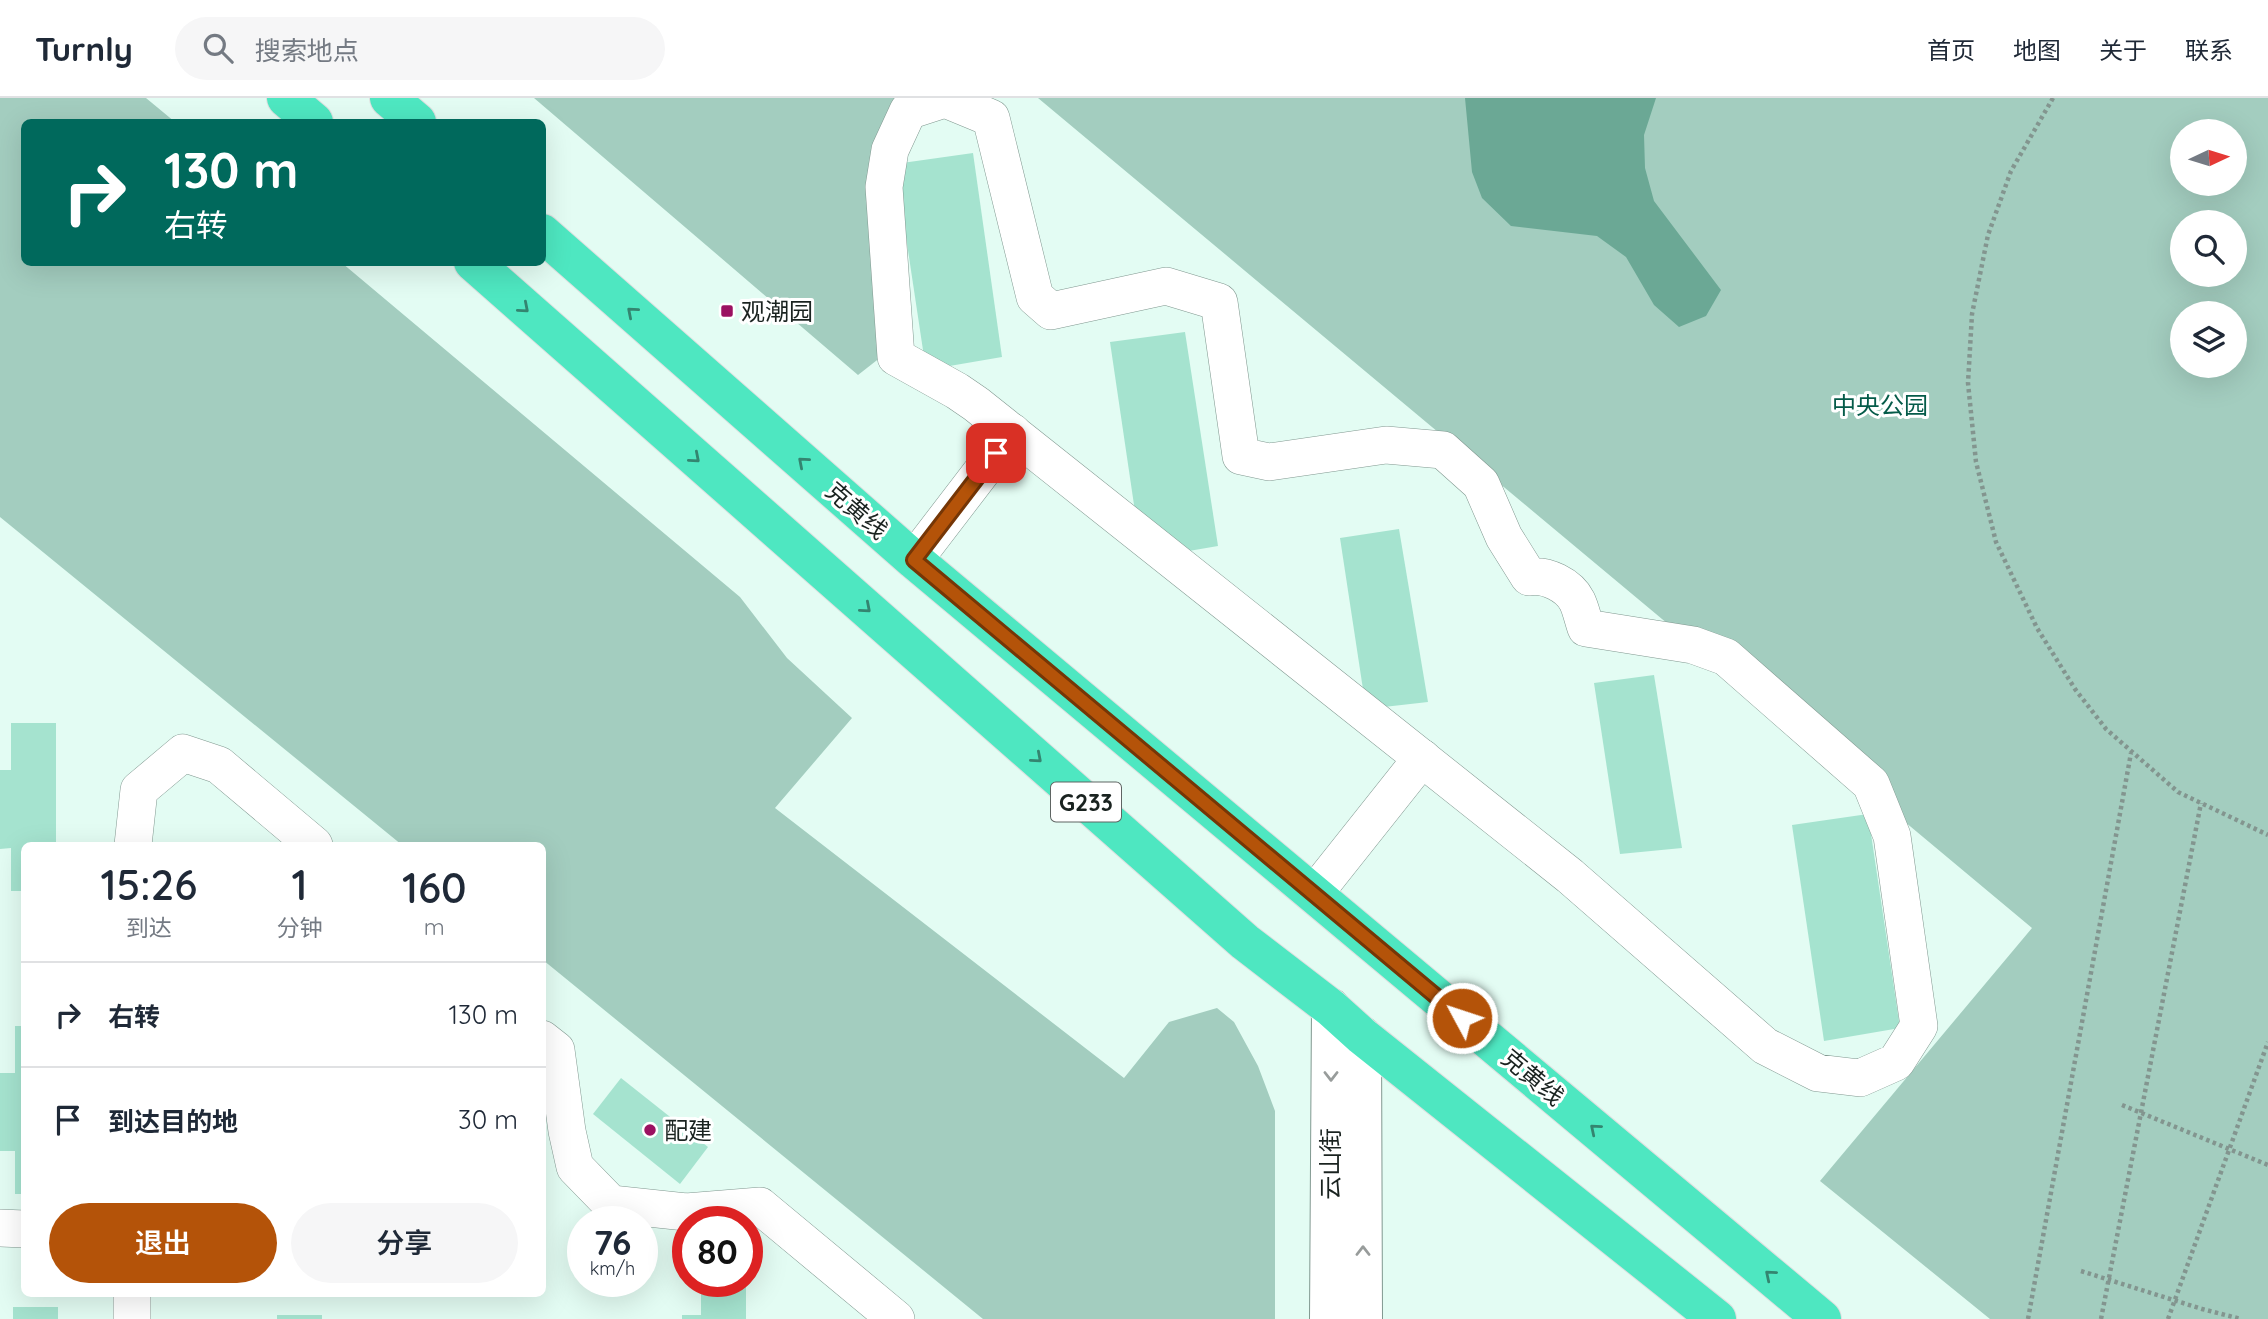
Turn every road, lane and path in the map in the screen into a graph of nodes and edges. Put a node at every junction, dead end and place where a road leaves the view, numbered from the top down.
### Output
1 (286, 98) edge
2 (389, 98) edge
3 (2053, 98) edge
4 (310, 119) edge
5 (414, 119) edge
6 (546, 237) edge
7 (478, 266) edge
8 (1012, 432) junction
9 (914, 560) junction
10 (2132, 752) junction
11 (1422, 758) junction
12 (2201, 803) junction
13 (2268, 835) edge
14 (133, 842) edge
15 (310, 842) edge
16 (1314, 894) junction
17 (1331, 1008) junction
18 (1362, 1036) junction
19 (546, 1042) edge
20 (2268, 1042) edge
21 (2122, 1105) dead end
22 (2141, 1113) junction
23 (2229, 1149) junction
24 (2268, 1165) edge
25 (0, 1228) edge
26 (21, 1229) edge
27 (2081, 1271) dead end
28 (2109, 1280) junction
29 (132, 1297) edge
30 (2175, 1300) junction
31 (132, 1319) edge
32 (897, 1319) edge
33 (1329, 1319) edge
34 (1363, 1319) edge
35 (1717, 1319) edge
36 (1822, 1319) edge
37 (2028, 1319) edge
38 (2101, 1319) edge
39 (2168, 1319) edge
40 (2241, 1319) edge

1 - 4 highway
2 - 5 highway
3 - 10 path
9 -> 6 highway, 克黄线
7 -> 17 highway, G233
8 - 9 street
8 - 11 street
8 - 11 street
9 - 16 highway, 克黄线
10 - 12 path
10 - 37 path
11 - 16 street
12 - 13 path
12 - 22 path
14 - 15 street
36 -> 16 highway, 克黄线
17 - 18 highway, G233
17 -> 33 street, 云山街
34 -> 18 street, 云山街
18 - 35 highway, G233
19 - 32 street
20 - 23 path
21 - 22 path
22 - 23 path
22 - 28 path
23 - 24 path
23 - 30 path
25 - 26 street
27 - 28 path
28 - 30 path
28 - 38 path
29 - 31 street
30 - 39 path
30 - 40 path

